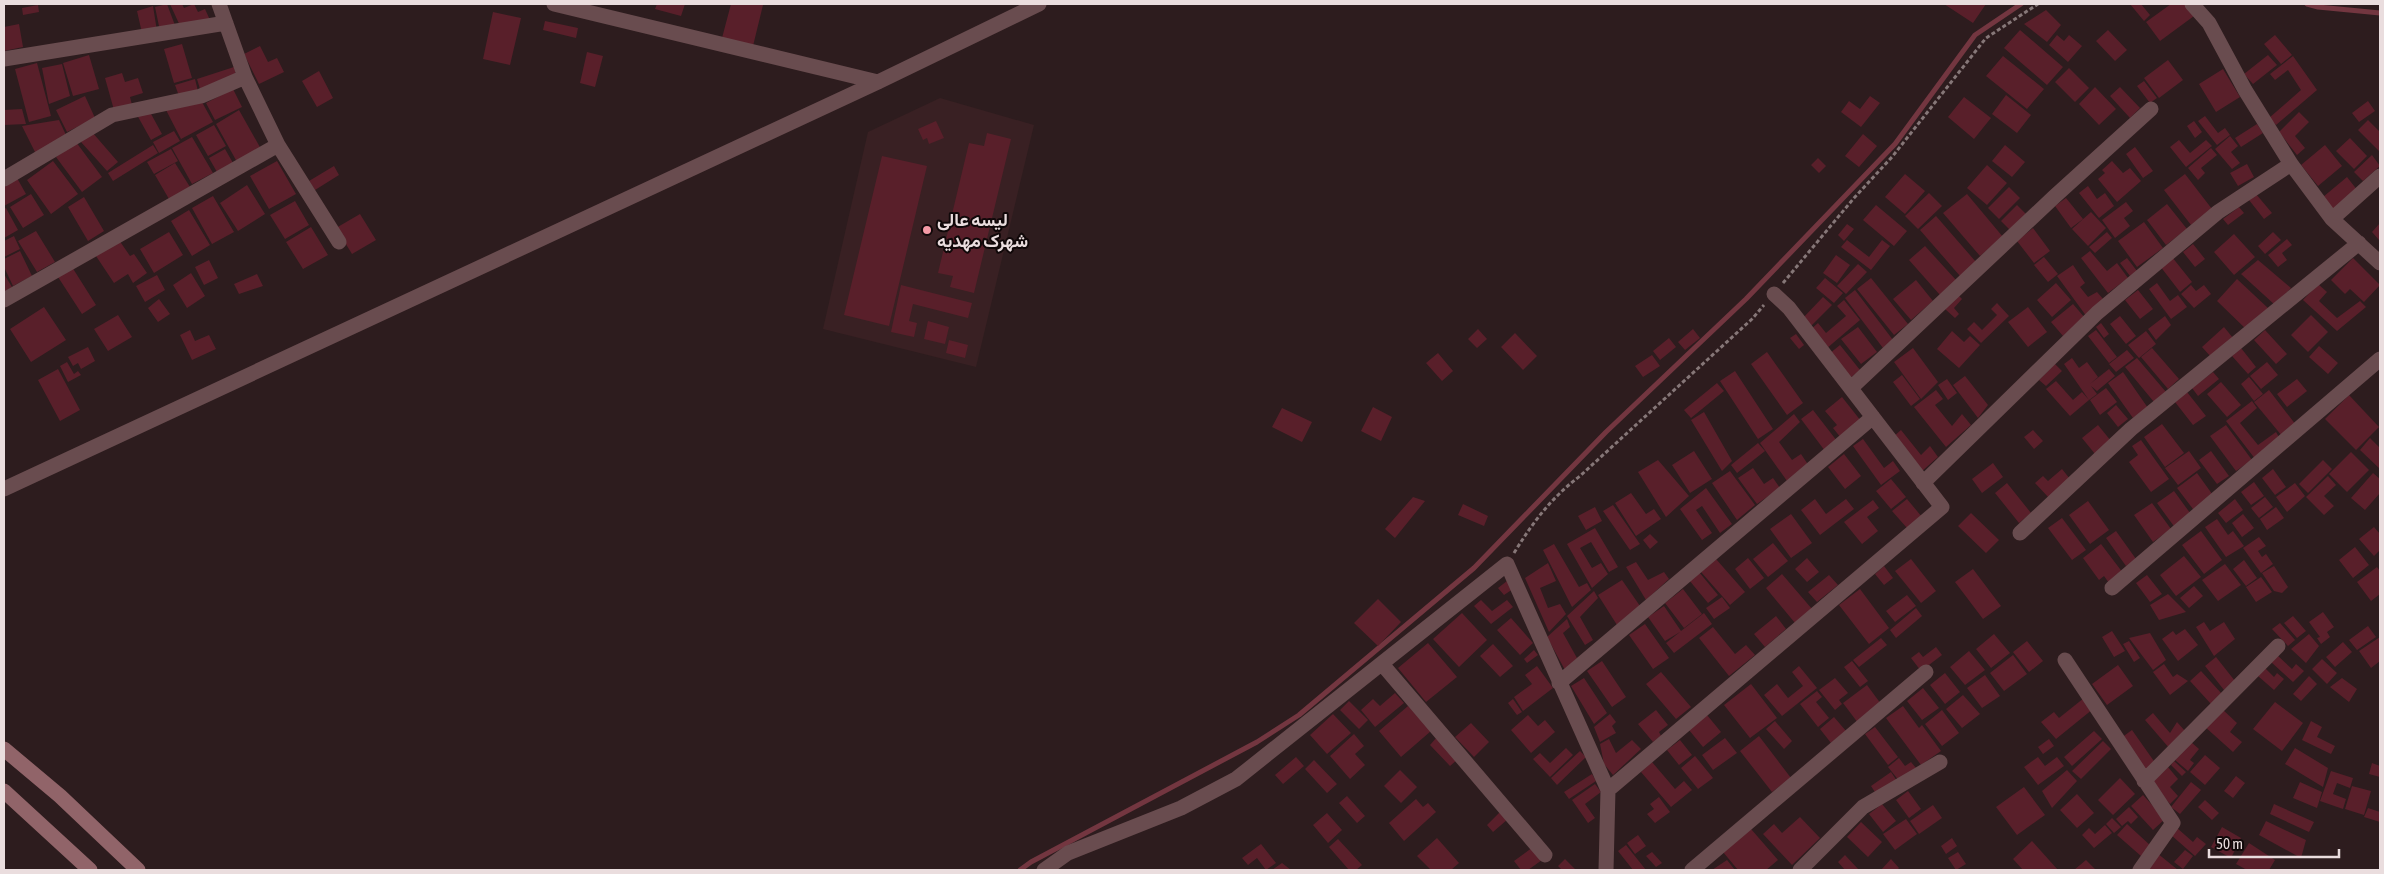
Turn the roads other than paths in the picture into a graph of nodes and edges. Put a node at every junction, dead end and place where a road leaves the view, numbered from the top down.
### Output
1 (219, 4) edge
2 (554, 4) edge
3 (1039, 4) edge
4 (2192, 4) edge
5 (226, 23) junction
6 (4, 59) edge
7 (245, 77) junction
8 (878, 82) junction
9 (2151, 109) dead end
10 (278, 145) junction
11 (2291, 164) junction
12 (2380, 176) edge
13 (4, 179) edge
14 (2332, 219) junction
15 (339, 242) dead end
16 (2359, 243) junction
17 (2380, 263) edge
18 (1774, 294) dead end
19 (4, 300) edge
20 (2380, 359) edge
21 (1851, 388) junction
22 (1873, 417) junction
23 (1923, 483) junction
24 (4, 489) edge
25 (2020, 533) dead end
26 (2112, 588) dead end
27 (2278, 646) dead end
28 (2065, 660) dead end
29 (1382, 664) junction
30 (1926, 672) dead end
31 (1559, 683) junction
32 (4, 749) edge
33 (1940, 762) dead end
34 (2144, 781) junction
35 (1608, 790) junction
36 (4, 791) edge
37 (1545, 855) dead end
38 (90, 870) edge
39 (138, 870) edge
40 (1044, 870) edge
41 (1606, 870) edge
42 (1692, 870) edge
43 (1800, 870) edge
44 (2140, 870) edge

1 - 5 street
2 - 8 street
3 - 8 street
4 - 11 street
5 - 6 street
5 - 7 street
7 - 10 street
7 - 13 street
8 - 24 street
9 - 21 street
10 - 15 street
10 - 19 street
11 - 14 street
11 - 23 street
12 - 14 street
14 - 16 street
16 - 17 street
16 - 25 street
18 - 21 street
20 - 26 street
21 - 22 street
22 - 23 street
22 - 31 street
23 - 35 street
27 - 34 street
28 - 34 street
29 - 31 street
29 - 37 street
29 - 40 street
30 - 42 street
31 - 35 street
32 - 39 main road
33 - 43 street
34 - 44 street
35 - 41 street
36 - 38 main road

